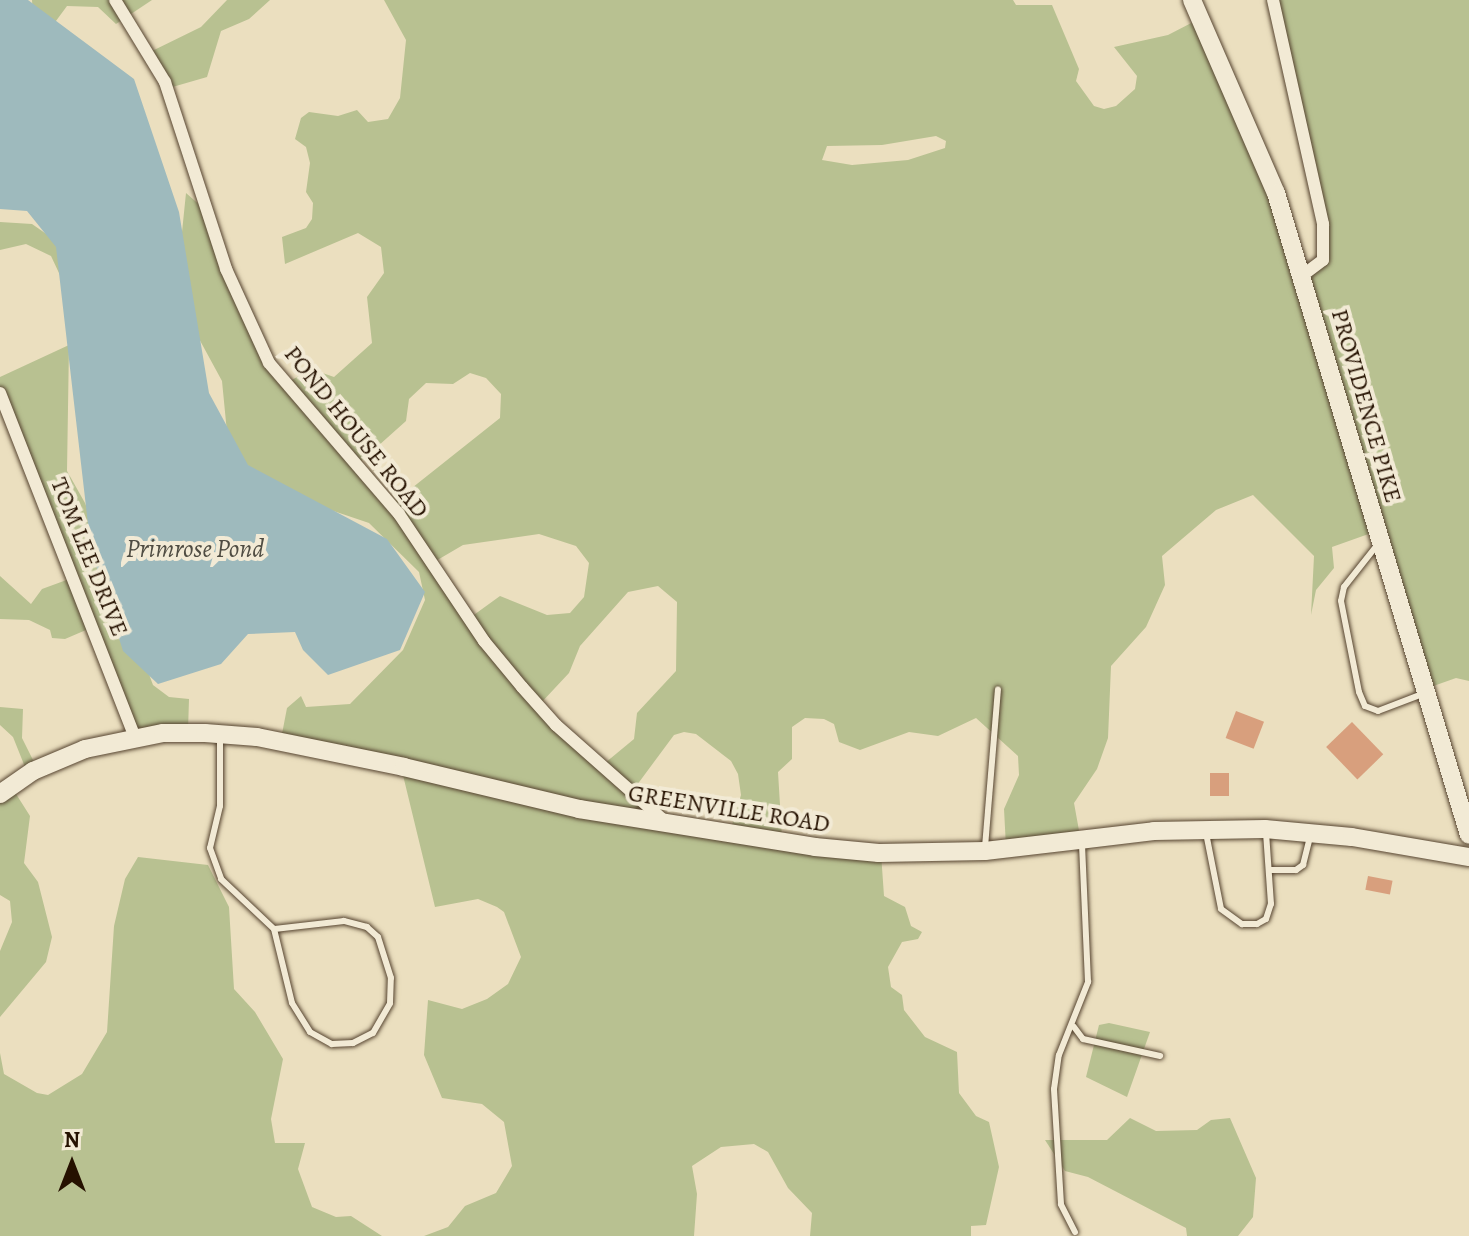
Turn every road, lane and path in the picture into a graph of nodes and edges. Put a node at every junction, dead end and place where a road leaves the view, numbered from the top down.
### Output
1 (115, 0) edge
2 (1192, 0) edge
3 (1273, 0) edge
4 (1303, 275) junction
5 (0, 393) edge
6 (1380, 541) junction
7 (998, 690) dead end
8 (1425, 693) junction
9 (220, 734) junction
10 (135, 737) junction
11 (0, 794) edge
12 (669, 825) junction
13 (1205, 829) junction
14 (1265, 829) junction
15 (1311, 833) junction
16 (1469, 835) edge
17 (1081, 839) junction
18 (985, 851) junction
19 (1469, 857) edge
20 (1269, 870) junction
21 (274, 929) junction
22 (1074, 1027) junction
23 (1160, 1056) dead end
24 (1075, 1232) dead end

1 - 12 street, POND HOUSE ROAD
2 - 4 main road, PROVIDENCE PIKE
3 - 4 street
4 - 6 main road, PROVIDENCE PIKE
5 - 10 street, TOM LEE DRIVE
6 - 8 main road, PROVIDENCE PIKE
6 - 8 lane
7 - 18 lane
8 - 16 main road, PROVIDENCE PIKE
9 - 10 main road, GREENVILLE ROAD
9 - 12 main road, GREENVILLE ROAD
9 - 21 lane
10 - 11 main road, GREENVILLE ROAD
12 - 18 main road, GREENVILLE ROAD
13 - 14 main road, GREENVILLE ROAD
13 - 17 main road, GREENVILLE ROAD
13 - 20 lane
14 - 15 main road, GREENVILLE ROAD
14 - 20 lane
15 - 19 main road, GREENVILLE ROAD
15 - 20 lane
17 - 18 main road, GREENVILLE ROAD
17 - 22 lane
21 - 21 lane
22 - 23 lane
22 - 24 lane

